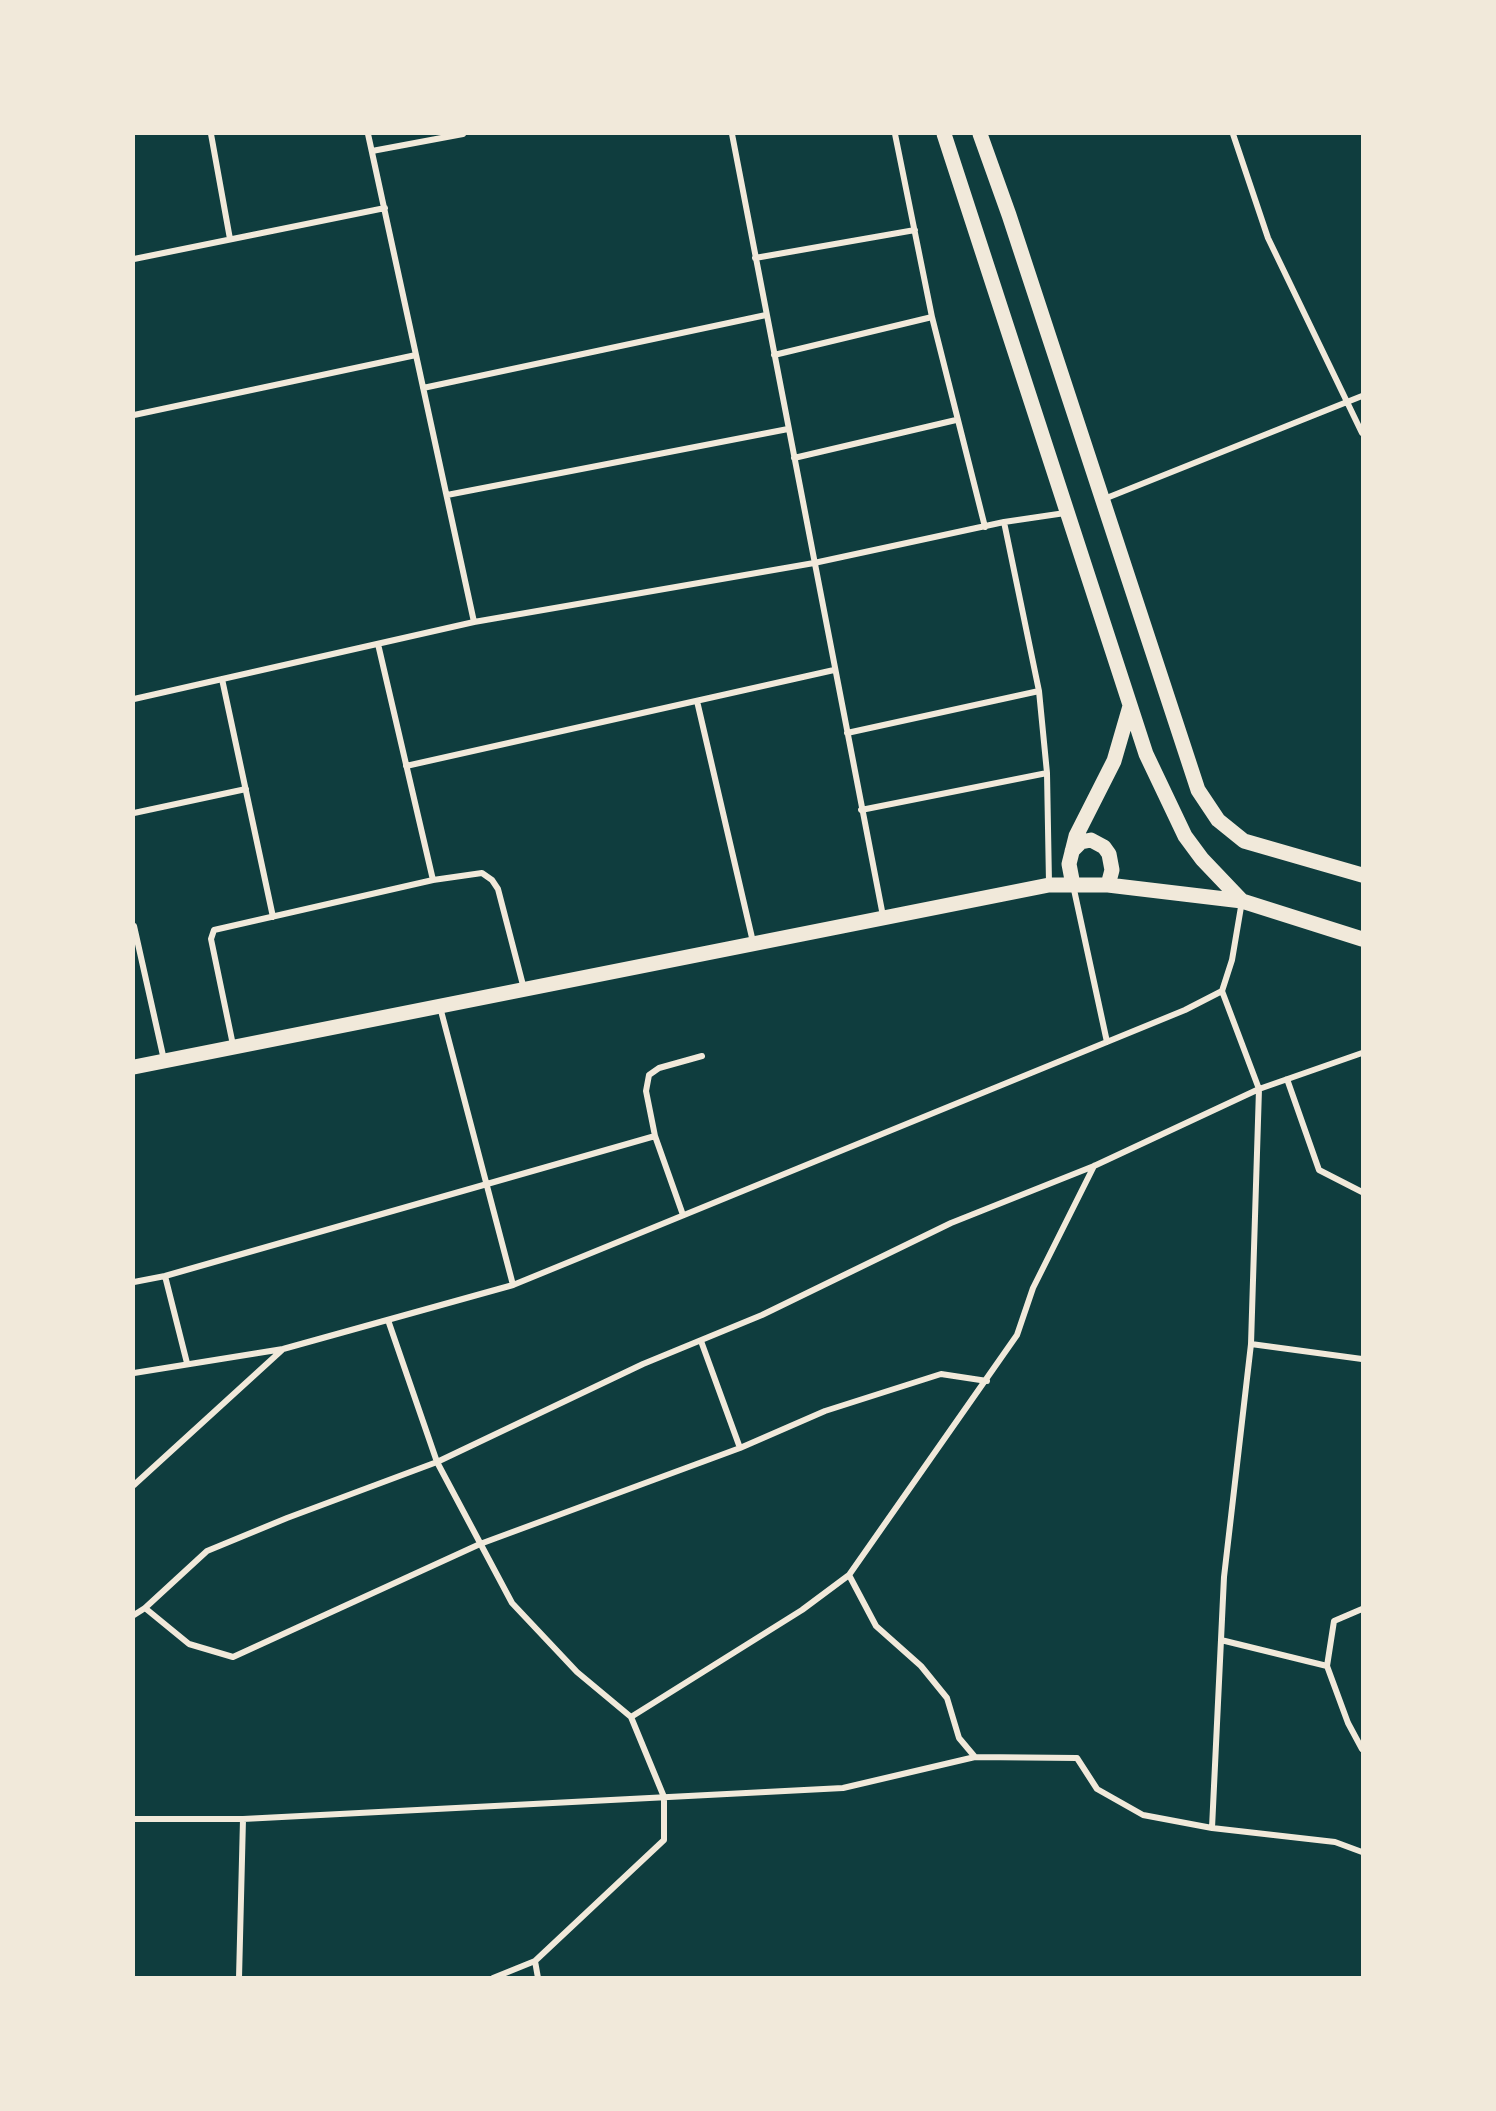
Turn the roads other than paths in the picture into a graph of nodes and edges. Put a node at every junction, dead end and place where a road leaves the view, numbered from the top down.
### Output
1 (211, 134) edge
2 (368, 134) edge
3 (463, 134) edge
4 (732, 134) edge
5 (895, 134) edge
6 (944, 134) edge
7 (980, 134) edge
8 (1233, 134) edge
9 (372, 151) junction
10 (385, 208) junction
11 (915, 230) junction
12 (230, 239) junction
13 (755, 258) junction
14 (134, 259) edge
15 (766, 315) junction
16 (932, 318) junction
17 (417, 355) junction
18 (774, 355) junction
19 (423, 387) junction
20 (1362, 396) edge
21 (1348, 402) junction
22 (134, 415) edge
23 (956, 420) junction
24 (788, 429) junction
25 (1362, 433) edge
26 (794, 458) junction
27 (447, 495) junction
28 (1102, 500) junction
29 (1069, 512) junction
30 (1004, 522) junction
31 (985, 527) junction
32 (814, 563) junction
33 (474, 622) junction
34 (378, 644) junction
35 (834, 670) junction
36 (222, 679) junction
37 (1039, 691) junction
38 (134, 699) edge
39 (697, 700) junction
40 (1130, 706) junction
41 (846, 733) junction
42 (406, 766) junction
43 (1047, 773) junction
44 (246, 789) junction
45 (861, 810) junction
46 (134, 813) edge
47 (1072, 851) junction
48 (1362, 876) edge
49 (432, 880) junction
50 (1049, 885) junction
51 (1073, 885) junction
52 (1108, 885) junction
53 (1242, 901) junction
54 (273, 916) junction
55 (883, 916) junction
56 (134, 926) edge
57 (1362, 939) edge
58 (753, 942) junction
59 (524, 989) junction
60 (1222, 991) junction
61 (440, 1006) junction
62 (1107, 1042) junction
63 (233, 1047) junction
64 (1362, 1053) edge
65 (702, 1056) dead end
66 (164, 1061) junction
67 (134, 1067) edge
68 (1287, 1079) junction
69 (1259, 1089) junction
70 (655, 1136) junction
71 (1094, 1166) junction
72 (486, 1184) junction
73 (1362, 1192) edge
74 (683, 1215) junction
75 (165, 1276) junction
76 (134, 1282) edge
77 (513, 1285) junction
78 (388, 1320) junction
79 (701, 1341) junction
80 (1251, 1344) junction
81 (283, 1349) junction
82 (1362, 1359) edge
83 (187, 1363) junction
84 (134, 1373) edge
85 (987, 1381) junction
86 (740, 1448) junction
87 (436, 1462) junction
88 (134, 1474) edge
89 (135, 1483) edge
90 (480, 1544) junction
91 (849, 1575) junction
92 (145, 1608) junction
93 (1362, 1609) edge
94 (134, 1615) edge
95 (1221, 1640) junction
96 (1327, 1666) junction
97 (631, 1717) junction
98 (1362, 1749) edge
99 (975, 1757) junction
100 (664, 1797) junction
101 (134, 1819) edge
102 (243, 1819) junction
103 (1212, 1828) junction
104 (1362, 1852) edge
105 (535, 1960) junction
106 (239, 1977) edge
107 (494, 1977) edge
108 (538, 1977) edge

1 - 12 street
2 - 9 street
3 - 9 street
4 - 13 street
5 - 11 street
6 - 29 main road
7 - 28 main road
8 - 21 street
9 - 10 street
10 - 12 street
10 - 17 street
11 - 13 street
11 - 16 street
12 - 14 street
13 - 15 street
15 - 18 street
15 - 19 street
16 - 18 street
16 - 23 street
17 - 19 street
17 - 22 street
18 - 24 street
19 - 27 street
20 - 21 street
21 - 25 street
21 - 28 street
23 - 26 street
23 - 31 street
24 - 26 street
24 - 27 street
26 - 32 street
27 - 33 street
28 - 48 main road
29 - 30 street
29 - 40 main road
30 - 31 street
30 - 37 street
31 - 32 street
32 - 33 street
32 - 35 street
33 - 34 street
34 - 36 street
34 - 42 street
35 - 39 street
35 - 41 street
36 - 38 street
36 - 44 street
37 - 41 street
37 - 43 street
39 - 42 street
39 - 58 street
40 - 47 main road
40 - 53 main road
41 - 45 street
42 - 49 street
43 - 45 street
43 - 50 street
44 - 46 street
44 - 54 street
45 - 55 street
47 - 51 main road
47 - 52 main road
49 - 54 street
49 - 59 street
50 - 51 main road
50 - 55 main road
51 - 52 main road
51 - 62 street
52 - 53 main road
53 - 57 main road
53 - 60 street
54 - 63 street
55 - 58 main road
56 - 66 street
58 - 59 main road
59 - 61 main road
60 - 62 street
60 - 69 street
61 - 63 main road
61 - 72 street
62 - 74 street
63 - 66 main road
64 - 68 street
65 - 70 street
66 - 67 main road
68 - 69 street
68 - 73 street
69 - 71 street
69 - 80 street
70 - 72 street
70 - 74 street
71 - 79 street
71 - 85 street
72 - 75 street
72 - 77 street
74 - 77 street
75 - 76 street
75 - 83 street
77 - 78 street
78 - 81 street
78 - 87 street
79 - 86 street
79 - 87 street
80 - 82 street
80 - 95 street
81 - 83 street
81 - 89 street
83 - 84 street
85 - 86 street
85 - 91 street
86 - 90 street
87 - 90 street
87 - 92 street
88 - 89 street
90 - 92 street
90 - 97 street
91 - 97 street
91 - 99 street
92 - 94 street
93 - 96 street
95 - 96 street
95 - 103 street
96 - 98 street
97 - 100 street
99 - 100 street
99 - 103 street
100 - 102 street
100 - 105 street
101 - 102 street
102 - 106 street
103 - 104 street
105 - 107 street
105 - 108 street

